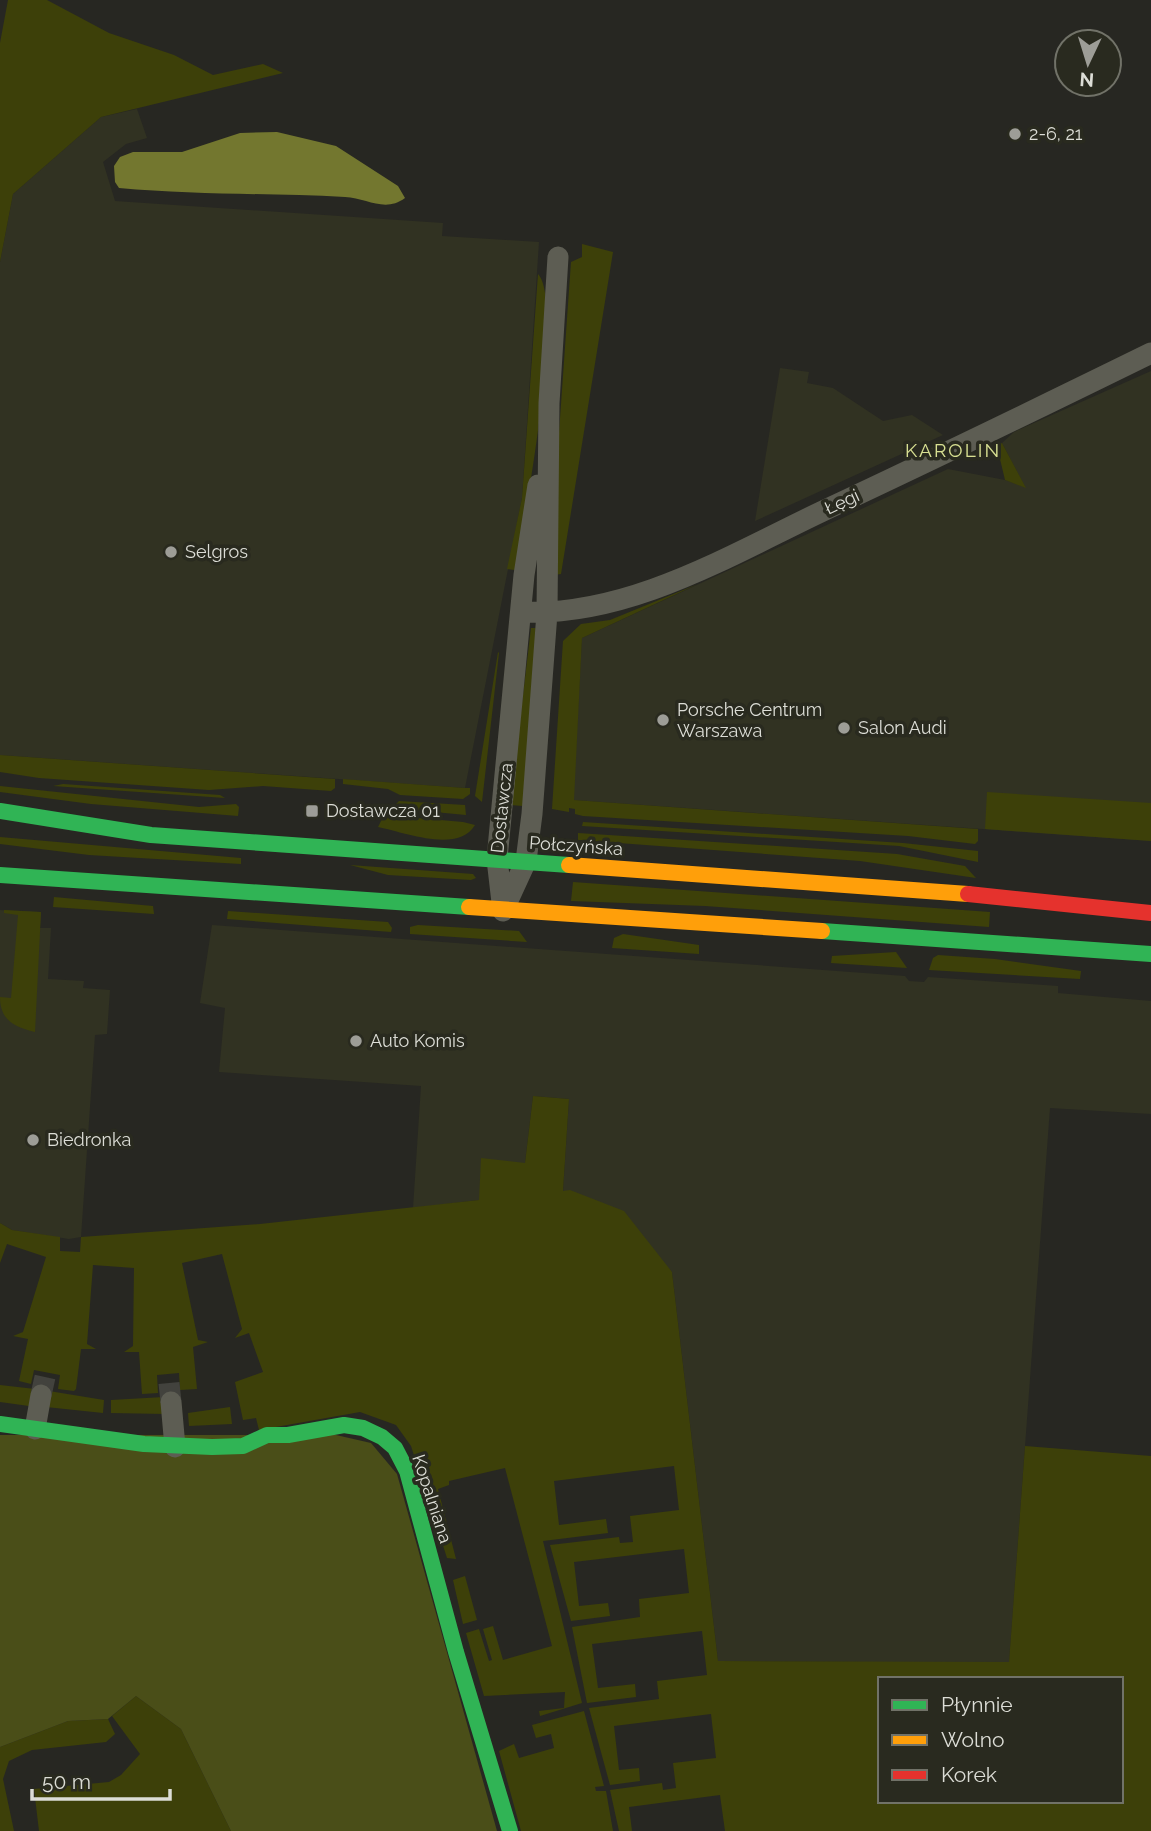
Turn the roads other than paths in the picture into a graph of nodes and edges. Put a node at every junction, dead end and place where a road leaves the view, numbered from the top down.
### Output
1 (558, 257) dead end
2 (1151, 353) edge
3 (550, 403) junction
4 (521, 612) junction
5 (547, 613) junction
6 (0, 811) edge
7 (497, 859) junction
8 (526, 862) junction
9 (0, 875) edge
10 (503, 911) junction
11 (1151, 913) edge
12 (1151, 954) edge
13 (41, 1395) tunnel mouth
14 (171, 1402) tunnel mouth
15 (0, 1424) edge
16 (35, 1429) junction
17 (175, 1447) junction
18 (510, 1831) edge

1 - 3 street, Dostawcza
2 - 5 street, Łęgi
3 - 4 street, Dostawcza
3 - 5 street, Dostawcza
4 - 5 street, Łęgi
4 - 7 street, Dostawcza
5 - 8 street, Dostawcza
6 - 7 main road, Połczyńska
7 - 8 main road, Połczyńska
7 - 10 street, Dostawcza
8 - 10 street, Dostawcza
8 - 11 main road, Połczyńska
9 - 10 main road
10 - 12 main road
13 - 16 street
14 - 17 street
15 - 16 main road, Kopalniana
16 - 17 main road, Kopalniana
17 - 18 main road, Kopalniana

